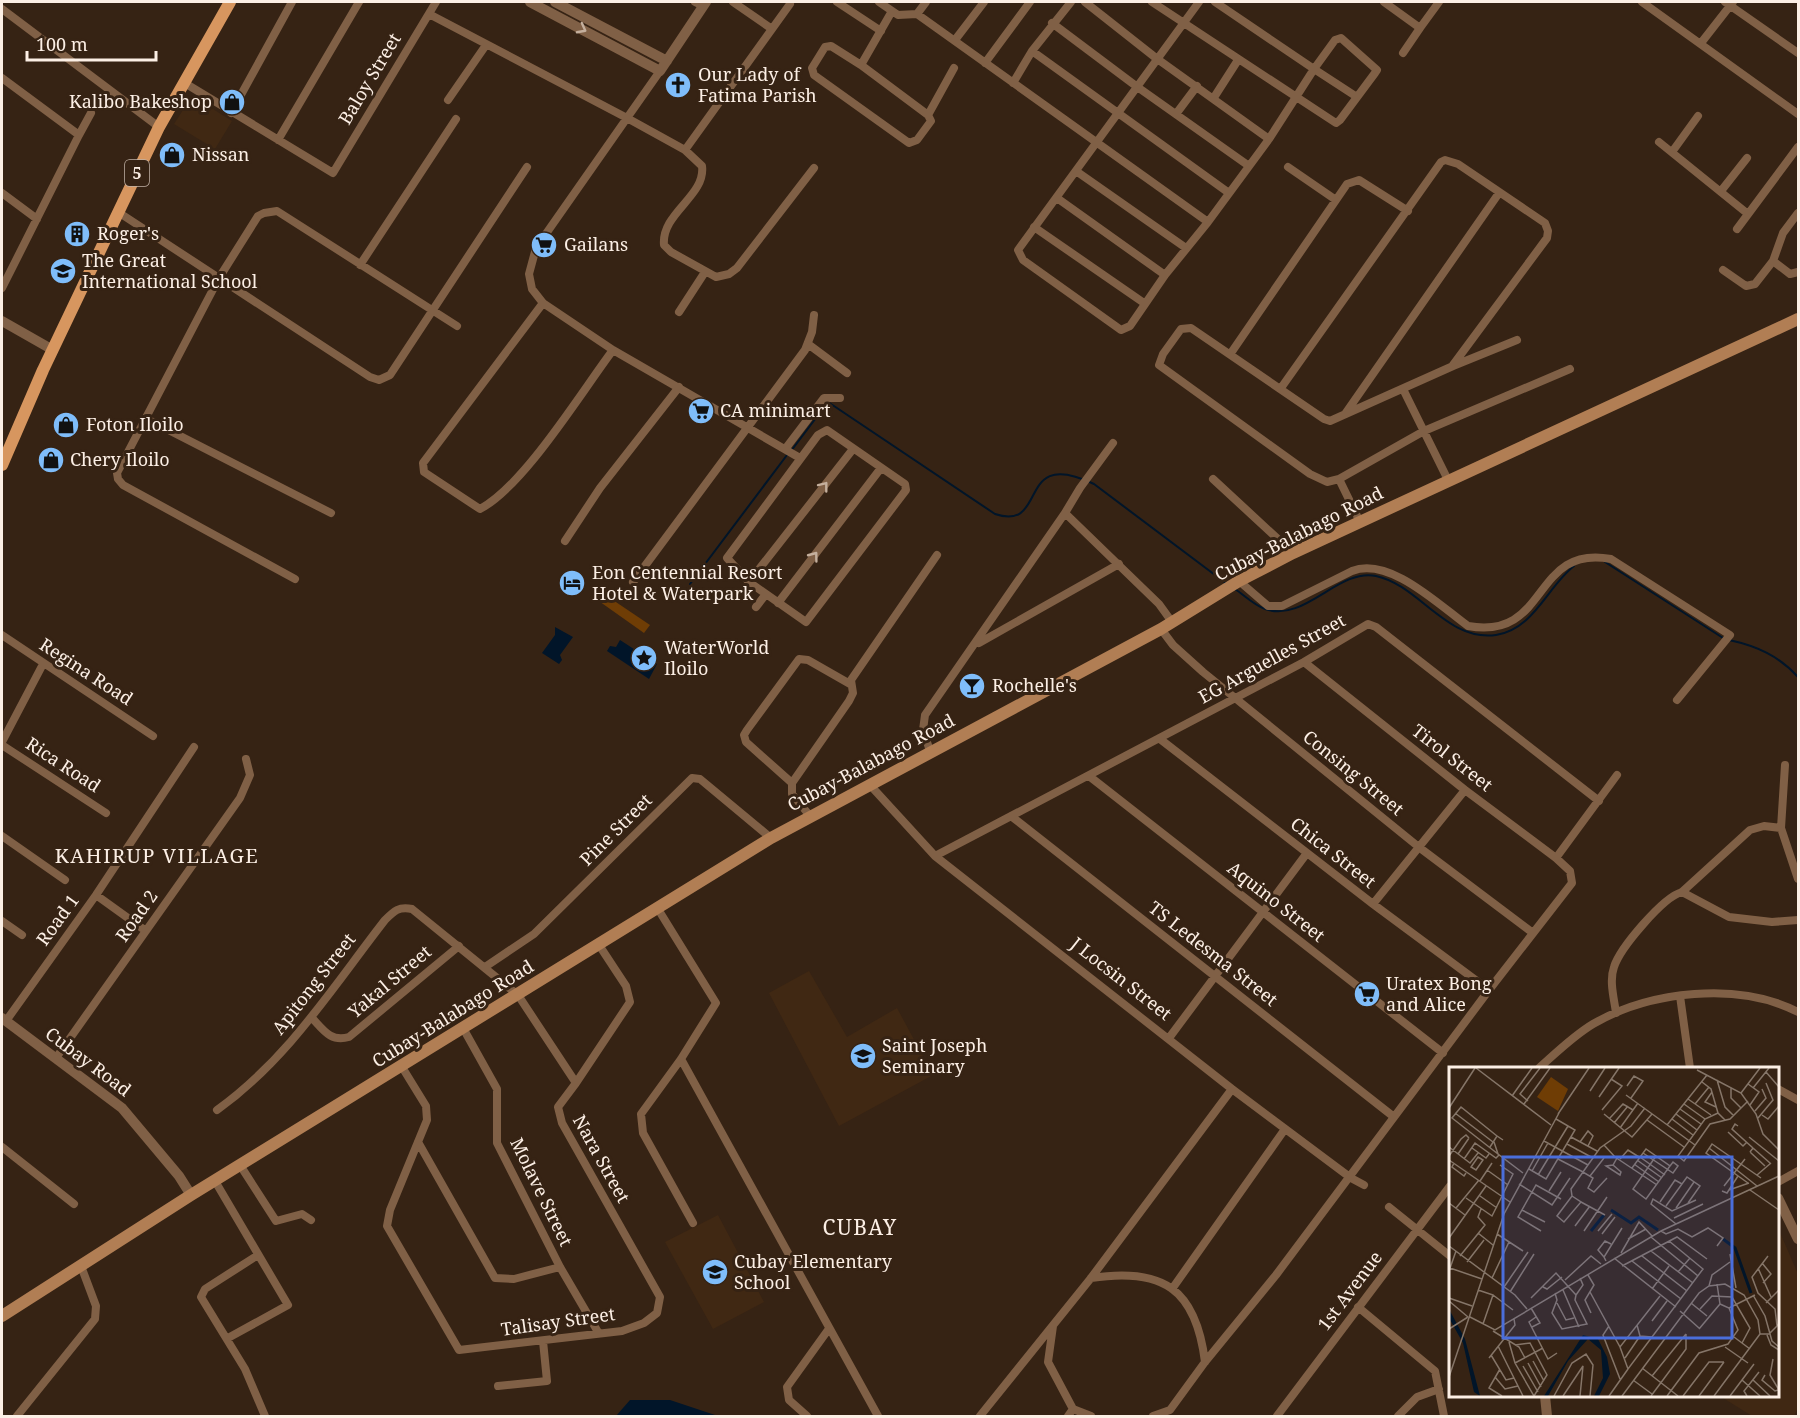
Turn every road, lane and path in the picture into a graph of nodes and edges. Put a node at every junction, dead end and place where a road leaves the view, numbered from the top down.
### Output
1 (230, 2) edge
2 (292, 2) edge
3 (359, 2) edge
4 (436, 2) edge
5 (530, 2) edge
6 (555, 2) edge
7 (733, 2) edge
8 (837, 2) edge
9 (879, 2) edge
10 (926, 2) edge
11 (984, 2) edge
12 (1030, 2) edge
13 (1070, 2) edge
14 (1084, 2) edge
15 (1152, 2) edge
16 (1199, 2) edge
17 (1215, 2) edge
18 (1384, 2) edge
19 (1439, 2) edge
20 (1642, 2) edge
21 (702, 3) edge
22 (1730, 3) edge
23 (790, 4) dead end
24 (2, 9) edge
25 (892, 11) junction
26 (429, 14) junction
27 (917, 14) junction
28 (1053, 23) junction
29 (1182, 24) junction
30 (1420, 27) junction
31 (772, 29) junction
32 (881, 31) junction
33 (955, 40) junction
34 (1701, 43) junction
35 (486, 45) junction
36 (1032, 51) junction
37 (1402, 53) dead end
38 (1798, 53) edge
39 (1156, 58) junction
40 (1239, 60) junction
41 (667, 61) junction
42 (986, 63) junction
43 (861, 65) junction
44 (954, 68) dead end
45 (1314, 69) junction
46 (660, 71) junction
47 (2, 78) edge
48 (183, 82) junction
49 (1013, 83) junction
50 (1136, 86) junction
51 (1197, 86) junction
52 (1295, 97) junction
53 (1358, 97) junction
54 (1213, 99) junction
55 (448, 100) dead end
56 (91, 112) dead end
57 (231, 112) junction
58 (1115, 113) junction
59 (1176, 114) junction
60 (1798, 114) edge
61 (928, 115) junction
62 (1698, 116) dead end
63 (456, 118) dead end
64 (627, 118) junction
65 (159, 127) junction
66 (79, 135) junction
67 (1269, 139) junction
68 (278, 140) junction
69 (1096, 141) junction
70 (1659, 142) dead end
71 (1798, 147) edge
72 (686, 150) junction
73 (1672, 152) junction
74 (1747, 158) dead end
75 (1249, 166) junction
76 (527, 167) dead end
77 (1288, 167) dead end
78 (814, 168) dead end
79 (1076, 171) junction
80 (1720, 191) junction
81 (2, 193) edge
82 (1228, 193) junction
83 (1499, 193) junction
84 (1057, 198) junction
85 (1336, 200) junction
86 (1408, 211) junction
87 (118, 212) junction
88 (1798, 213) edge
89 (1748, 214) junction
90 (37, 219) junction
91 (1208, 222) junction
92 (1034, 227) junction
93 (1737, 229) dead end
94 (1186, 248) junction
95 (1773, 261) junction
96 (360, 265) junction
97 (1723, 270) dead end
98 (705, 272) junction
99 (1798, 272) edge
100 (1165, 275) junction
101 (219, 278) junction
102 (2, 288) edge
103 (543, 303) junction
104 (1144, 303) junction
105 (432, 309) junction
106 (679, 312) dead end
107 (814, 315) dead end
108 (1798, 319) edge
109 (2, 321) edge
110 (457, 326) dead end
111 (1518, 340) dead end
112 (808, 344) junction
113 (53, 350) junction
114 (614, 350) junction
115 (1231, 353) junction
116 (1453, 366) junction
117 (1570, 369) dead end
118 (847, 373) dead end
119 (679, 387) junction
120 (1281, 388) junction
121 (1402, 389) junction
122 (840, 398) dead end
123 (1344, 416) junction
124 (147, 419) junction
125 (749, 426) junction
126 (1424, 431) junction
127 (1113, 443) dead end
128 (853, 449) junction
129 (792, 453) junction
130 (2, 465) edge
131 (880, 468) junction
132 (1213, 478) dead end
133 (1339, 479) junction
134 (1448, 480) junction
135 (331, 513) dead end
136 (1065, 513) junction
137 (1360, 522) junction
138 (565, 541) dead end
139 (1293, 553) junction
140 (936, 555) dead end
141 (1119, 564) junction
142 (295, 579) dead end
143 (633, 582) dead end
144 (749, 582) junction
145 (1236, 583) junction
146 (766, 594) junction
147 (778, 603) junction
148 (756, 607) dead end
149 (1172, 622) junction
150 (1161, 629) junction
151 (2, 635) edge
152 (976, 645) junction
153 (1304, 662) junction
154 (43, 664) junction
155 (850, 684) junction
156 (1236, 698) junction
157 (1677, 700) dead end
158 (153, 736) dead end
159 (1160, 739) junction
160 (2, 744) edge
161 (195, 747) dead end
162 (930, 751) junction
163 (246, 759) dead end
164 (1785, 765) dead end
165 (1089, 776) junction
166 (1617, 776) dead end
167 (792, 783) junction
168 (870, 785) junction
169 (1465, 790) junction
170 (1599, 801) junction
171 (106, 813) dead end
172 (810, 816) junction
173 (1011, 816) junction
174 (1781, 828) junction
175 (2, 837) edge
176 (771, 838) junction
177 (1420, 848) junction
178 (1306, 853) junction
179 (935, 856) junction
180 (1556, 858) junction
181 (65, 879) dead end
182 (1798, 879) edge
183 (1682, 892) junction
184 (96, 895) junction
185 (1373, 904) junction
186 (658, 909) junction
187 (1261, 912) junction
188 (1798, 920) edge
189 (2, 921) edge
190 (146, 931) junction
191 (1533, 933) junction
192 (22, 935) dead end
193 (599, 945) junction
194 (459, 946) junction
195 (485, 967) junction
196 (1213, 976) junction
197 (1489, 990) junction
198 (518, 995) junction
199 (1680, 996) junction
200 (1798, 1012) edge
201 (1616, 1013) junction
202 (4, 1019) edge
203 (313, 1019) junction
204 (463, 1028) junction
205 (1169, 1038) junction
206 (1443, 1053) junction
207 (56, 1058) junction
208 (681, 1059) junction
209 (402, 1067) junction
210 (1540, 1067) edge
211 (1690, 1067) edge
212 (576, 1083) junction
213 (1232, 1089) junction
214 (1779, 1090) edge
215 (1798, 1100) edge
216 (217, 1110) dead end
217 (1394, 1118) junction
218 (1285, 1129) junction
219 (418, 1142) junction
220 (2, 1148) edge
221 (240, 1165) junction
222 (1798, 1171) edge
223 (1351, 1178) junction
224 (216, 1181) junction
225 (1779, 1181) edge
226 (1364, 1185) dead end
227 (1449, 1187) edge
228 (191, 1196) junction
229 (1779, 1200) edge
230 (74, 1204) dead end
231 (1389, 1207) dead end
232 (311, 1220) dead end
233 (693, 1223) dead end
234 (1417, 1230) junction
235 (1798, 1239) edge
236 (258, 1255) junction
237 (1449, 1255) edge
238 (81, 1266) junction
239 (560, 1267) junction
240 (1091, 1278) junction
241 (1172, 1288) junction
242 (1358, 1307) junction
243 (657, 1313) joint
244 (2, 1316) edge
245 (1053, 1323) junction
246 (828, 1330) junction
247 (598, 1332) junction
248 (228, 1338) junction
249 (543, 1341) junction
250 (1205, 1362) junction
251 (498, 1386) dead end
252 (1439, 1389) junction
253 (1545, 1397) edge
254 (1070, 1413) edge
255 (1168, 1413) edge
256 (17, 1416) edge
257 (265, 1416) edge
258 (807, 1416) edge
259 (878, 1416) edge
260 (980, 1416) edge
261 (1091, 1416) edge
262 (1153, 1416) edge
263 (1277, 1416) edge
264 (1398, 1416) edge
265 (1444, 1416) edge
266 (1547, 1416) edge

1 - 48 main road, 5
2 - 57 street
3 - 68 street
4 - 26 street, Baloy Street
5 -> 46 street
6 - 41 street
7 - 31 street
8 - 32 street
9 - 25 street
10 - 27 street
11 - 33 street
12 - 42 street
13 - 28 street
14 - 39 street
15 - 29 street
16 - 29 street
17 - 45 street
18 - 30 street
19 - 30 street
20 - 34 street
21 - 41 street
22 - 34 street
22 - 38 street
23 - 31 street
24 - 65 street
25 - 27 street
25 - 32 street
26 - 35 street
26 - 68 street, Baloy Street
27 - 33 street
28 - 36 street
28 - 50 street
29 - 39 street
29 - 40 street
30 - 37 street
31 - 72 street
32 - 43 street
33 - 42 street
34 - 60 street
35 - 55 street
35 - 64 street
36 - 49 street
36 - 58 street
39 - 50 street
39 - 51 street
40 - 52 street
40 - 54 street
41 - 46 street
42 - 49 street
43 - 61 street
43 - 61 street
44 - 61 street
45 - 52 street
45 - 53 street
45 - 53 street
46 - 64 street
47 - 66 street
48 - 57 street
48 - 65 main road, 5
49 - 69 street
50 - 58 street
50 - 59 street
51 - 54 street
51 - 59 street
52 - 53 street
52 - 67 street
54 - 67 street
56 - 66 street
57 - 68 street
58 - 69 street
58 - 82 street
59 - 75 street
62 - 73 street
63 - 96 street
64 - 72 street
64 - 103 street
65 - 87 main road, 5
66 - 90 street
67 - 75 street
69 - 79 street
69 - 91 street
70 - 73 street
71 - 89 street
72 - 98 street
73 - 80 street
74 - 80 street
75 - 82 street
76 - 105 street
77 - 85 street
78 - 98 street
79 - 84 street
79 - 94 street
80 - 89 street
81 - 90 street
82 - 91 street
83 - 86 street
83 - 116 street
83 - 123 street
84 - 92 street
84 - 100 street
85 - 86 street
85 - 115 street
86 - 120 street
87 - 101 street
87 - 113 main road, 5
88 - 95 street
89 - 93 street
90 - 102 street
91 - 94 street
92 - 104 street
92 - 104 street
94 - 100 street
95 - 97 street
95 - 99 street
96 - 101 street
96 - 105 street
98 - 106 street
100 - 104 street
101 - 105 street
101 - 124 street
103 - 114 street
103 - 114 street
105 - 110 street
107 - 112 street
108 - 134 main road, Cubay-Balabago Road
109 - 113 street
111 - 116 street
112 - 118 street
112 - 125 street
113 - 130 main road, 5
114 - 119 street
115 - 120 street
115 - 133 street
116 - 121 street
117 - 126 street
119 - 125 street
119 - 138 street
120 - 123 street
121 - 123 street
121 - 126 street
122 - 129 street
124 - 135 street
124 - 142 street
125 - 129 street
125 - 143 street
126 - 133 street
126 - 134 street
127 - 136 street
128 - 129 street
128 - 131 street
144 -> 128 street
129 - 144 street
147 -> 131 street
131 - 147 street
132 - 139 street
133 - 137 street
134 - 137 main road, Cubay-Balabago Road
136 - 141 street
136 - 152 street
137 - 139 main road, Cubay-Balabago Road
139 - 145 main road, Cubay-Balabago Road
140 - 155 street
141 - 149 street
141 - 152 street
144 - 146 street
145 - 149 main road, Cubay-Balabago Road
145 - 157 street
146 - 147 street
146 - 148 street
149 - 150 main road, Cubay-Balabago Road
150 - 156 street, Consing Street
150 - 162 main road, Cubay-Balabago Road
151 - 154 street, Regina Road
152 - 162 street
153 - 156 street, EG Arguelles Street
153 - 169 street, Tirol Street
153 - 170 street, EG Arguelles Street
154 - 158 street, Regina Road
154 - 160 street
155 - 167 street
155 - 167 street
156 - 159 street, EG Arguelles Street
156 - 177 street, Consing Street
159 - 165 street, EG Arguelles Street
159 - 178 street, Chica Street
160 - 171 street, Rica Road
161 - 184 street, Road 1
162 - 168 main road, Cubay-Balabago Road
163 - 190 street, Road 2
164 - 174 street
165 - 173 street, EG Arguelles Street
165 - 187 street, Aquino Street
166 - 170 street
167 - 172 street
168 - 172 main road, Cubay-Balabago Road
168 - 179 street, J Locsin Street
169 - 177 street
169 - 180 street, Tirol Street
170 - 180 street
172 - 176 main road, Cubay-Balabago Road
173 - 179 street, EG Arguelles Street
173 - 196 street, TS Ledesma Street
174 - 182 street
174 - 183 street
175 - 181 street
176 - 186 main road, Cubay-Balabago Road
176 - 195 street, Pine Street
177 - 185 street
177 - 191 street, Consing Street
178 - 185 street, Chica Street
178 - 187 street
179 - 205 street, J Locsin Street
180 - 191 street, Tirol Street
183 - 188 street
183 - 201 street
184 - 190 street
184 - 202 street, Road 1
185 - 197 street, Chica Street
186 - 193 main road, Cubay-Balabago Road
186 - 208 street
187 - 196 street
187 - 206 street, Aquino Street
189 - 192 street
190 - 207 street, Road 2
191 - 197 street
193 - 198 main road, Cubay-Balabago Road
193 - 212 street
194 - 195 street
194 - 203 street, Yakal Street
194 - 203 street, Apitong Street
195 - 198 street
196 - 205 street
196 - 217 street, TS Ledesma Street
197 - 206 street
198 - 204 main road, Cubay-Balabago Road
198 - 212 street
199 - 200 street
199 - 201 street
199 - 211 street
201 - 210 street
202 - 207 street, Cubay Road
203 - 216 street, Apitong Street
204 - 209 main road, Cubay-Balabago Road
204 - 239 street, Molave Street
205 - 213 street, J Locsin Street
206 - 217 street
207 - 228 street, Cubay Road
208 - 233 street
208 - 246 street
209 - 219 street
209 - 221 main road, Cubay-Balabago Road
212 - 243 street, Nara Street
213 - 218 street, J Locsin Street
213 - 240 street
214 - 215 street
217 - 223 street
218 - 223 street, J Locsin Street
218 - 241 street
219 - 239 street
219 - 249 street, Talisay Street
220 - 230 street
221 - 224 main road, Cubay-Balabago Road
221 - 232 street
222 - 225 street
223 - 226 street, J Locsin Street
223 - 250 street
224 - 228 main road, Cubay-Balabago Road
224 - 236 street
227 - 234 street, 1st Avenue
228 - 238 main road, Cubay-Balabago Road
229 - 235 street
231 - 234 street
234 - 237 street
234 - 242 street, 1st Avenue
236 - 248 street
236 - 248 street
238 - 244 main road, Cubay-Balabago Road
238 - 256 street
239 - 247 street, Molave Street
240 - 241 street
240 - 245 street
241 - 250 street
242 - 252 street
242 - 263 street, 1st Avenue
243 - 247 street, Talisay Street
245 - 254 street
245 - 260 street
246 - 258 street
246 - 259 street
247 - 249 street, Talisay Street
248 - 257 street
249 - 251 street
250 - 255 street
252 - 264 street
252 - 265 street
253 - 266 street
254 - 261 street
255 - 262 street

